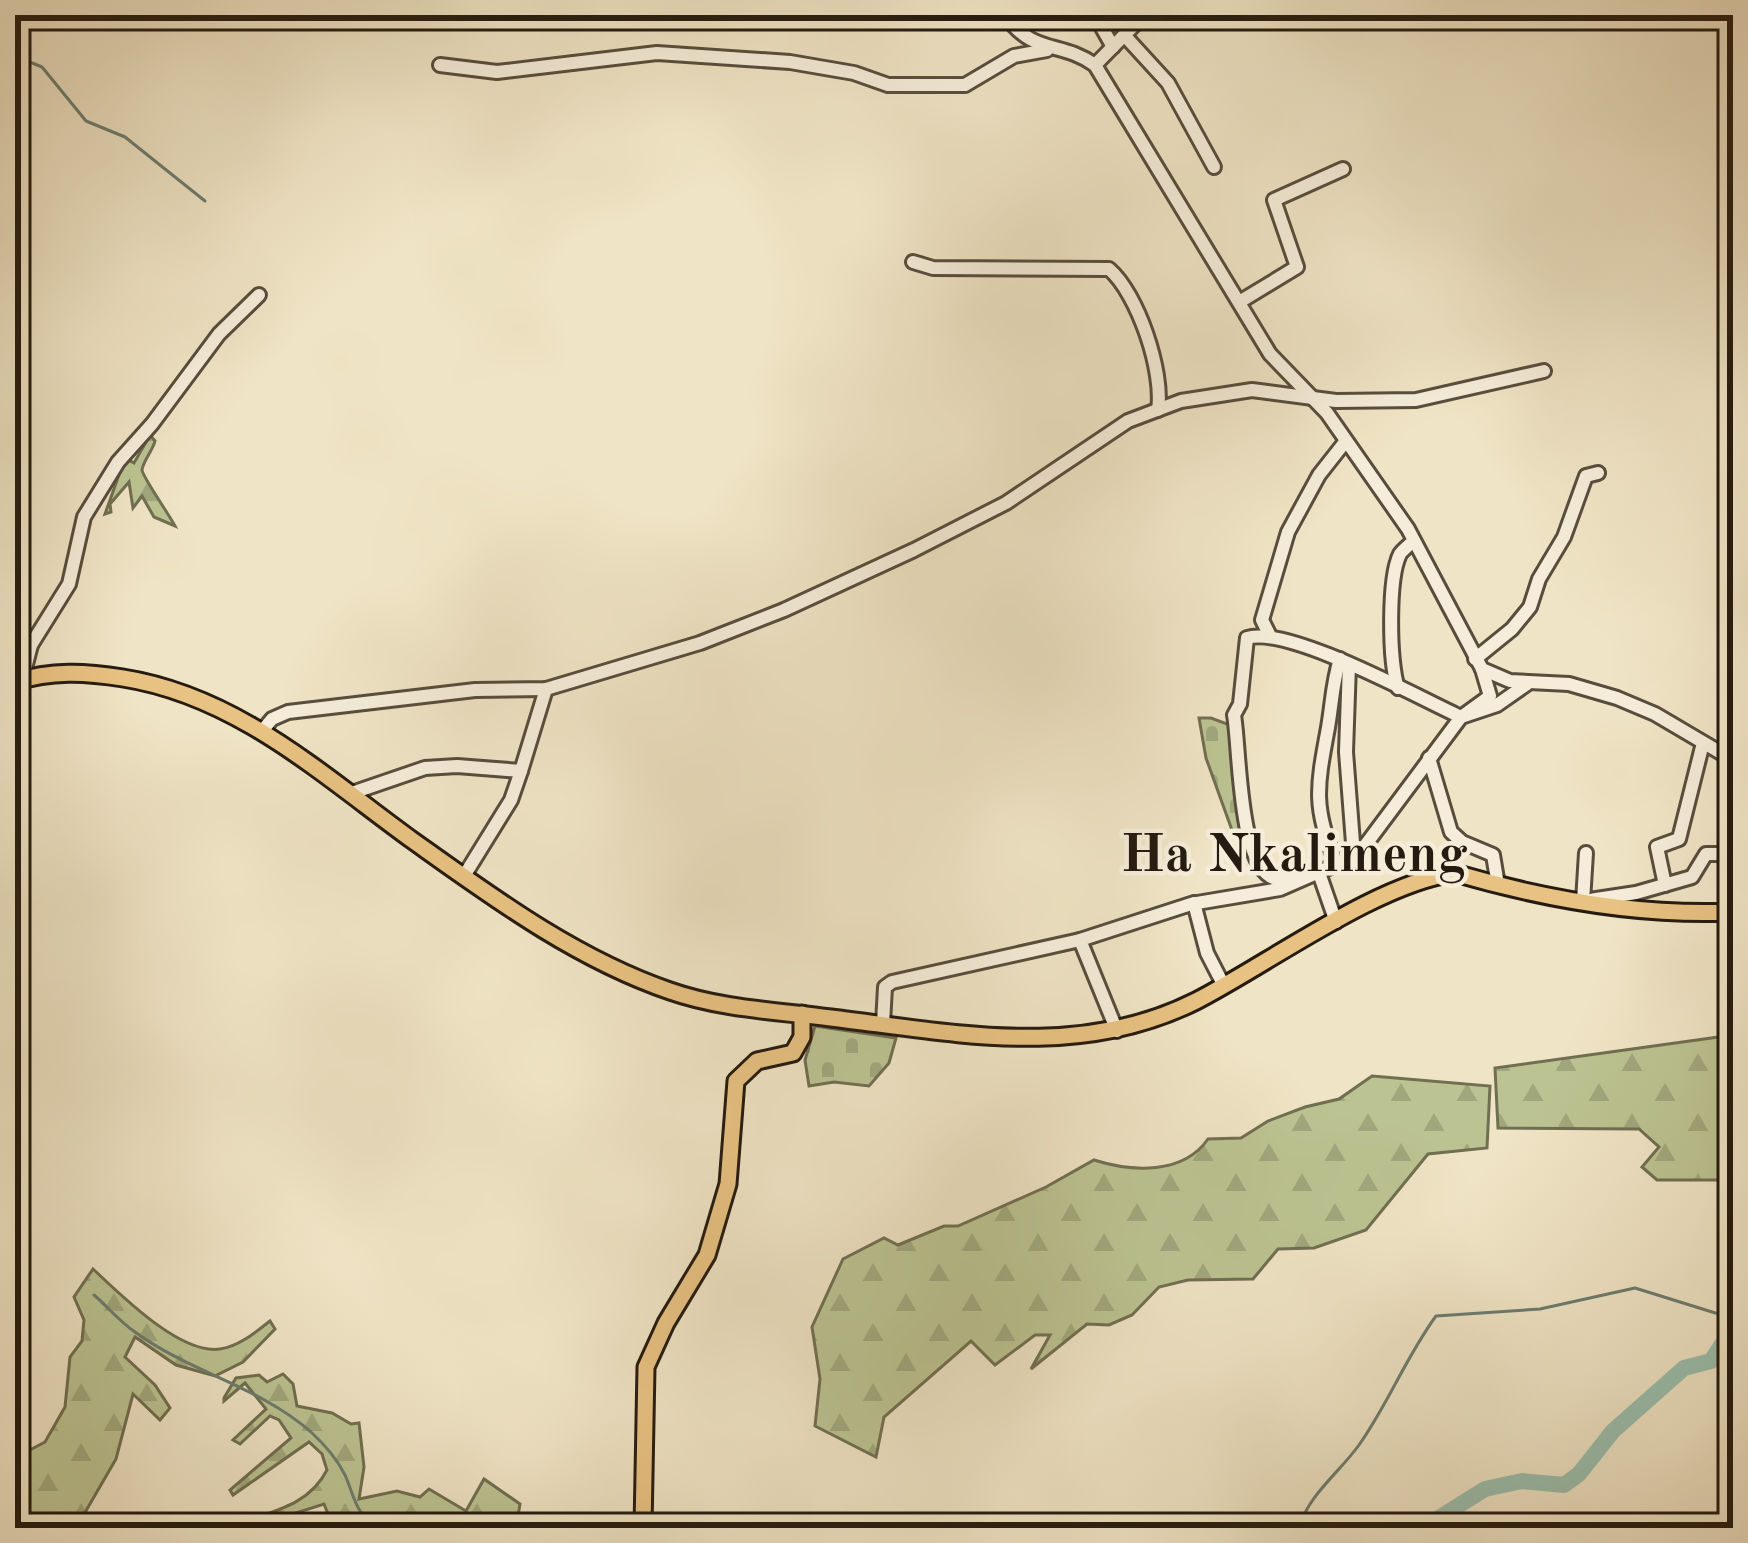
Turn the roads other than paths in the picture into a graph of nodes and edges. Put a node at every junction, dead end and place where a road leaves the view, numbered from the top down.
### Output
1 (1005, 15) edge
2 (1095, 15) edge
3 (1144, 15) edge
4 (1124, 36) junction
5 (1113, 47) junction
6 (1048, 50) junction
7 (440, 65) dead end
8 (1095, 65) junction
9 (1214, 167) dead end
10 (1343, 169) dead end
11 (913, 262) dead end
12 (259, 295) dead end
13 (1241, 301) junction
14 (1544, 371) dead end
15 (1315, 398) junction
16 (1158, 410) junction
17 (1345, 442) junction
18 (1598, 473) dead end
19 (1414, 541) junction
20 (15, 625) edge
21 (1270, 636) junction
22 (31, 645) junction
23 (1344, 662) junction
24 (1478, 664) junction
25 (18, 681) edge
26 (1527, 684) junction
27 (546, 688) junction
28 (1398, 688) junction
29 (1461, 717) junction
30 (262, 731) junction
31 (1702, 743) junction
32 (1430, 758) junction
33 (1733, 760) edge
34 (520, 771) junction
35 (352, 793) junction
36 (1586, 853) dead end
37 (1733, 854) edge
38 (1354, 856) junction
39 (1336, 862) junction
40 (1317, 871) junction
41 (464, 875) junction
42 (1665, 885) junction
43 (1498, 886) junction
44 (1583, 902) junction
45 (1194, 903) junction
46 (1733, 912) edge
47 (1336, 922) junction
48 (1080, 940) junction
49 (1224, 986) junction
50 (802, 1014) junction
51 (884, 1024) junction
52 (1118, 1030) junction
53 (643, 1528) edge

1 - 6 street
2 - 5 street
3 - 4 street
4 - 5 street
4 - 9 street
5 - 8 street
6 - 7 street
6 - 8 street
8 - 13 street
10 - 13 street
11 - 16 street
12 - 22 street
13 - 15 street
14 - 15 street
15 - 16 street
15 - 17 street
16 - 27 street
17 - 19 street
17 - 21 street
18 - 24 street
19 - 24 street
19 - 28 street
20 - 22 street
21 - 23 street
21 - 40 street
22 - 25 street
23 - 28 street
23 - 38 street
23 - 39 street
24 - 26 street
24 - 29 street
25 - 30 main road
26 - 29 street
26 - 31 street
27 - 30 street
27 - 34 street
28 - 29 street
29 - 32 street
30 - 35 main road
31 - 33 street
31 - 42 street
32 - 38 street
32 - 43 street
34 - 35 street
34 - 41 street
35 - 41 main road
36 - 44 street
37 - 42 street
38 - 39 street
39 - 40 street
40 - 45 street
40 - 47 street
41 - 50 main road
42 - 44 street
43 - 44 main road
43 - 47 main road
44 - 46 main road
45 - 48 street
45 - 49 street
47 - 49 main road
48 - 51 street
48 - 52 street
49 - 52 main road
50 - 51 main road
50 - 53 main road
51 - 52 main road

